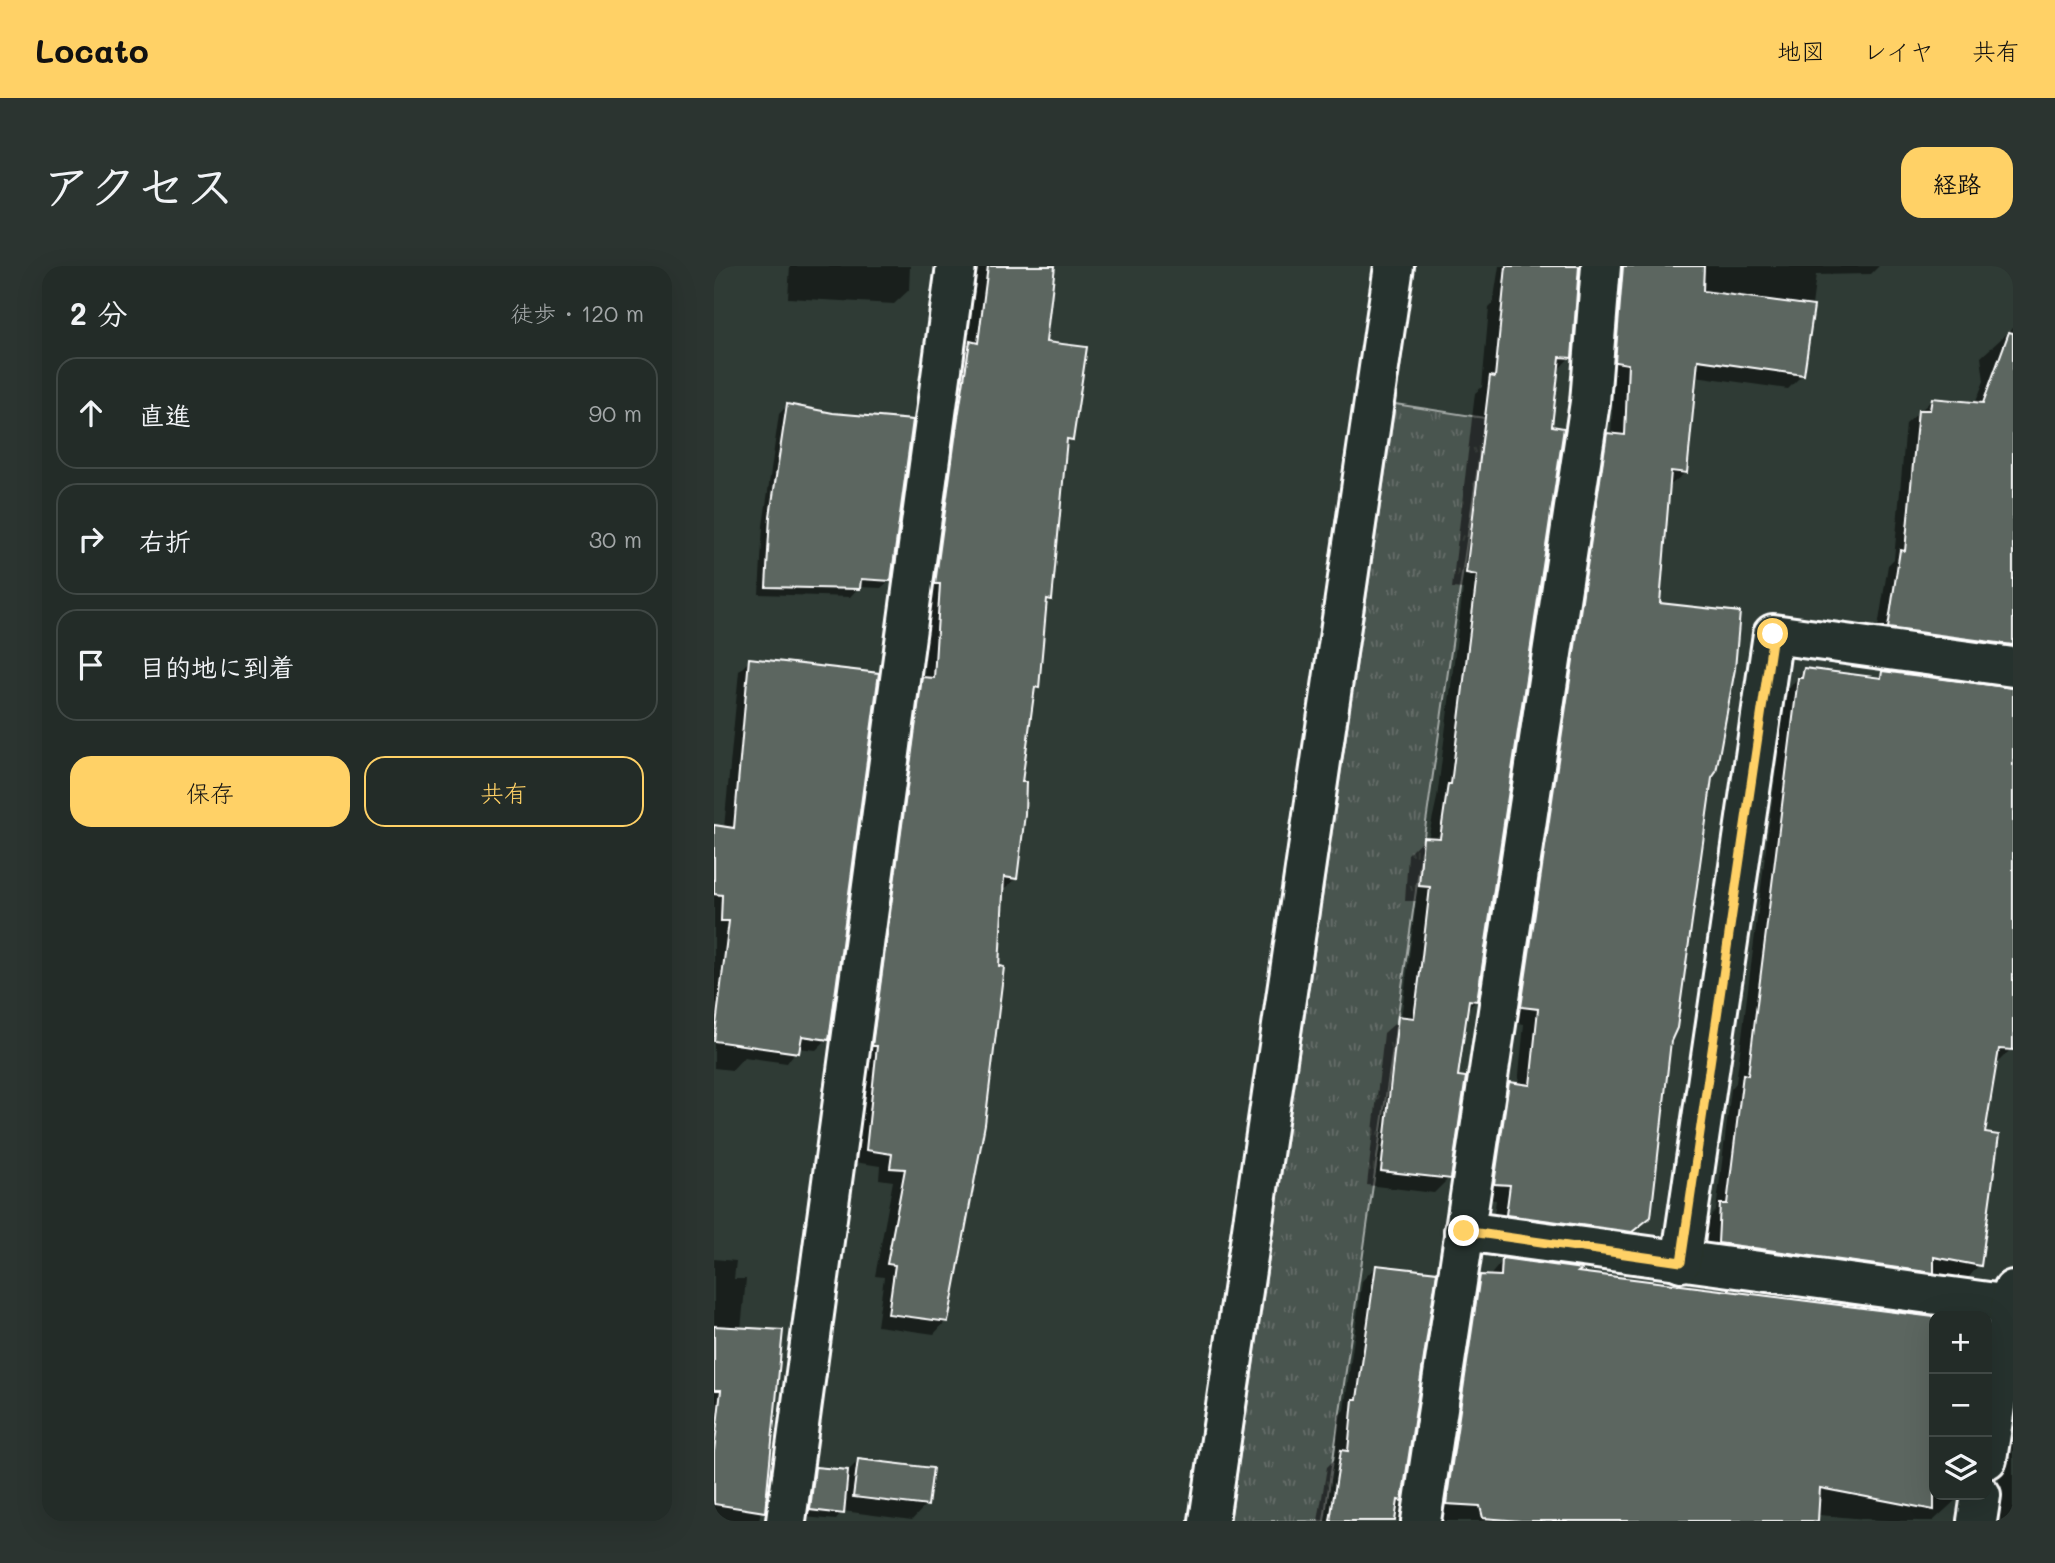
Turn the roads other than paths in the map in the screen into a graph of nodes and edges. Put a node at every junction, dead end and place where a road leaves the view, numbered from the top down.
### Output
1 (956, 266) edge
2 (1394, 266) edge
3 (1601, 266) edge
4 (2013, 667) edge
5 (1464, 1231) junction
6 (1681, 1262) junction
7 (2012, 1298) edge
8 (1991, 1437) edge
9 (1980, 1500) edge
10 (786, 1521) edge
11 (1209, 1521) edge
12 (1421, 1521) edge
13 (1977, 1521) edge

1 - 10 street
2 - 11 street
3 - 5 street
4 - 6 street
5 - 6 street
5 - 12 street
6 - 7 street
7 - 8 street
9 - 13 street

